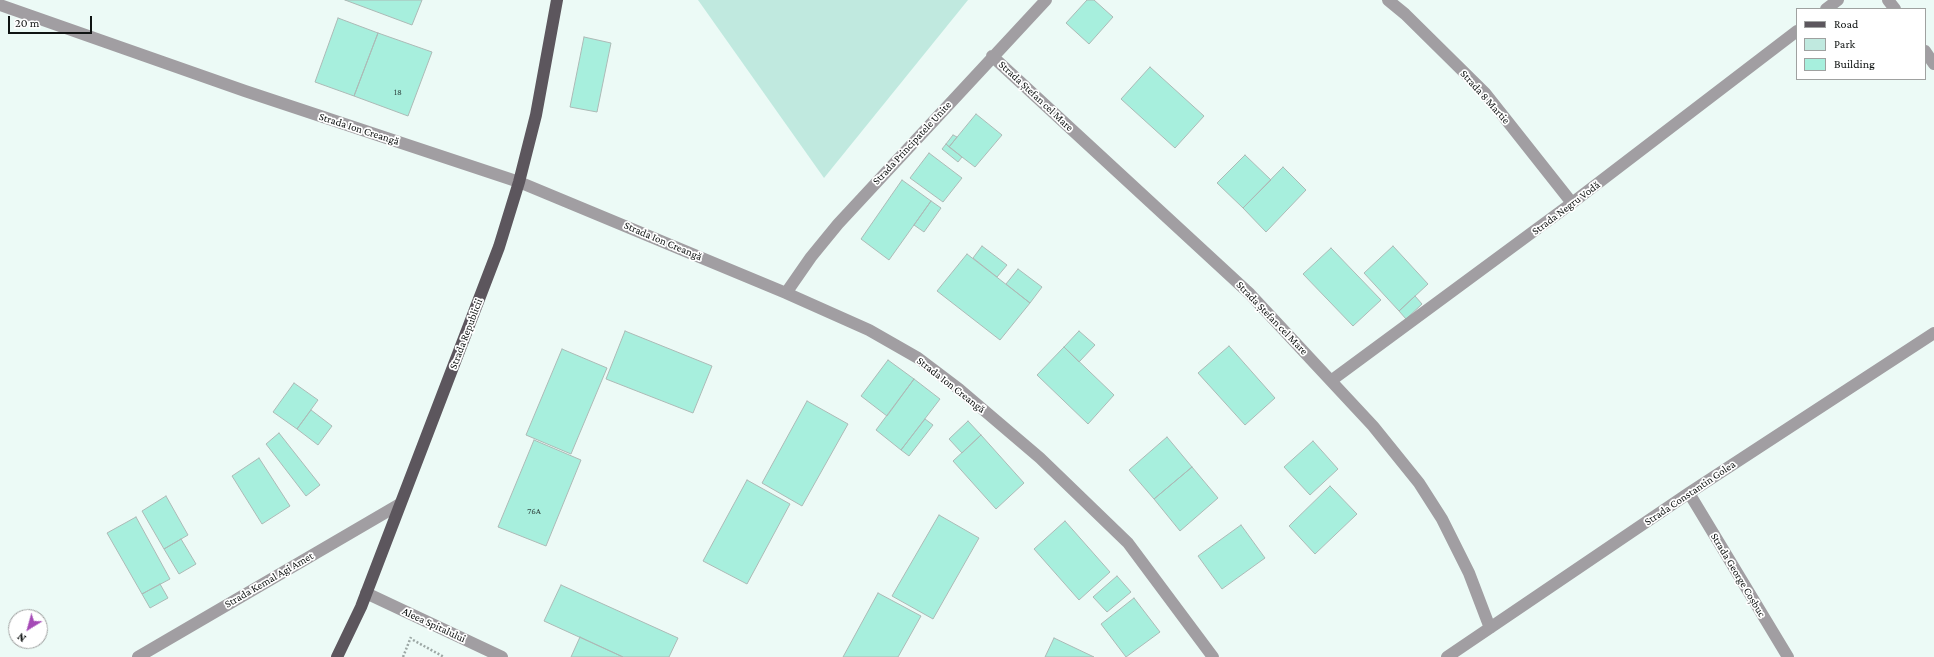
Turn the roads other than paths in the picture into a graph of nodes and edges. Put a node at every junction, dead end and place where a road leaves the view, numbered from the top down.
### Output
1 (557, 0) edge
2 (1046, 0) edge
3 (1388, 0) edge
4 (1838, 0) edge
5 (0, 5) edge
6 (1827, 8) edge
7 (1796, 32) edge
8 (1926, 52) edge
9 (992, 56) junction
10 (1934, 64) edge
11 (519, 182) junction
12 (1572, 203) junction
13 (786, 293) junction
14 (1933, 334) edge
15 (1332, 380) junction
16 (1689, 494) junction
17 (400, 504) junction
18 (366, 593) junction
19 (1490, 628) junction
20 (138, 657) edge
21 (337, 657) edge
22 (502, 657) edge
23 (1213, 657) edge
24 (1447, 657) edge
25 (1788, 657) edge

1 - 11 main road, Strada Republicii
2 - 9 street, Strada Principatele Unite
3 - 12 street, Strada 8 Martie
4 - 6 street
5 - 11 street, Strada Ion Creangă
7 - 12 street, Strada Negru Vodă
8 - 10 street
9 - 13 street, Strada Principatele Unite
9 - 15 street, Strada Ștefan cel Mare
11 - 13 street, Strada Ion Creangă
11 - 17 main road, Strada Republicii
12 - 15 street, Strada Negru Vodă
13 - 23 street, Strada Ion Creangă
14 - 16 street, Strada Constantin Golea
15 - 19 street, Strada Ștefan cel Mare
16 - 19 street, Strada Constantin Golea
16 - 25 street, Strada George Coșbuc
17 - 18 main road, Strada Republicii
17 - 20 street, Strada Kemal Agi Amet
18 - 21 main road, Strada Republicii
18 - 22 street, Aleea Spitalului
19 - 24 street, Strada Constantin Golea

